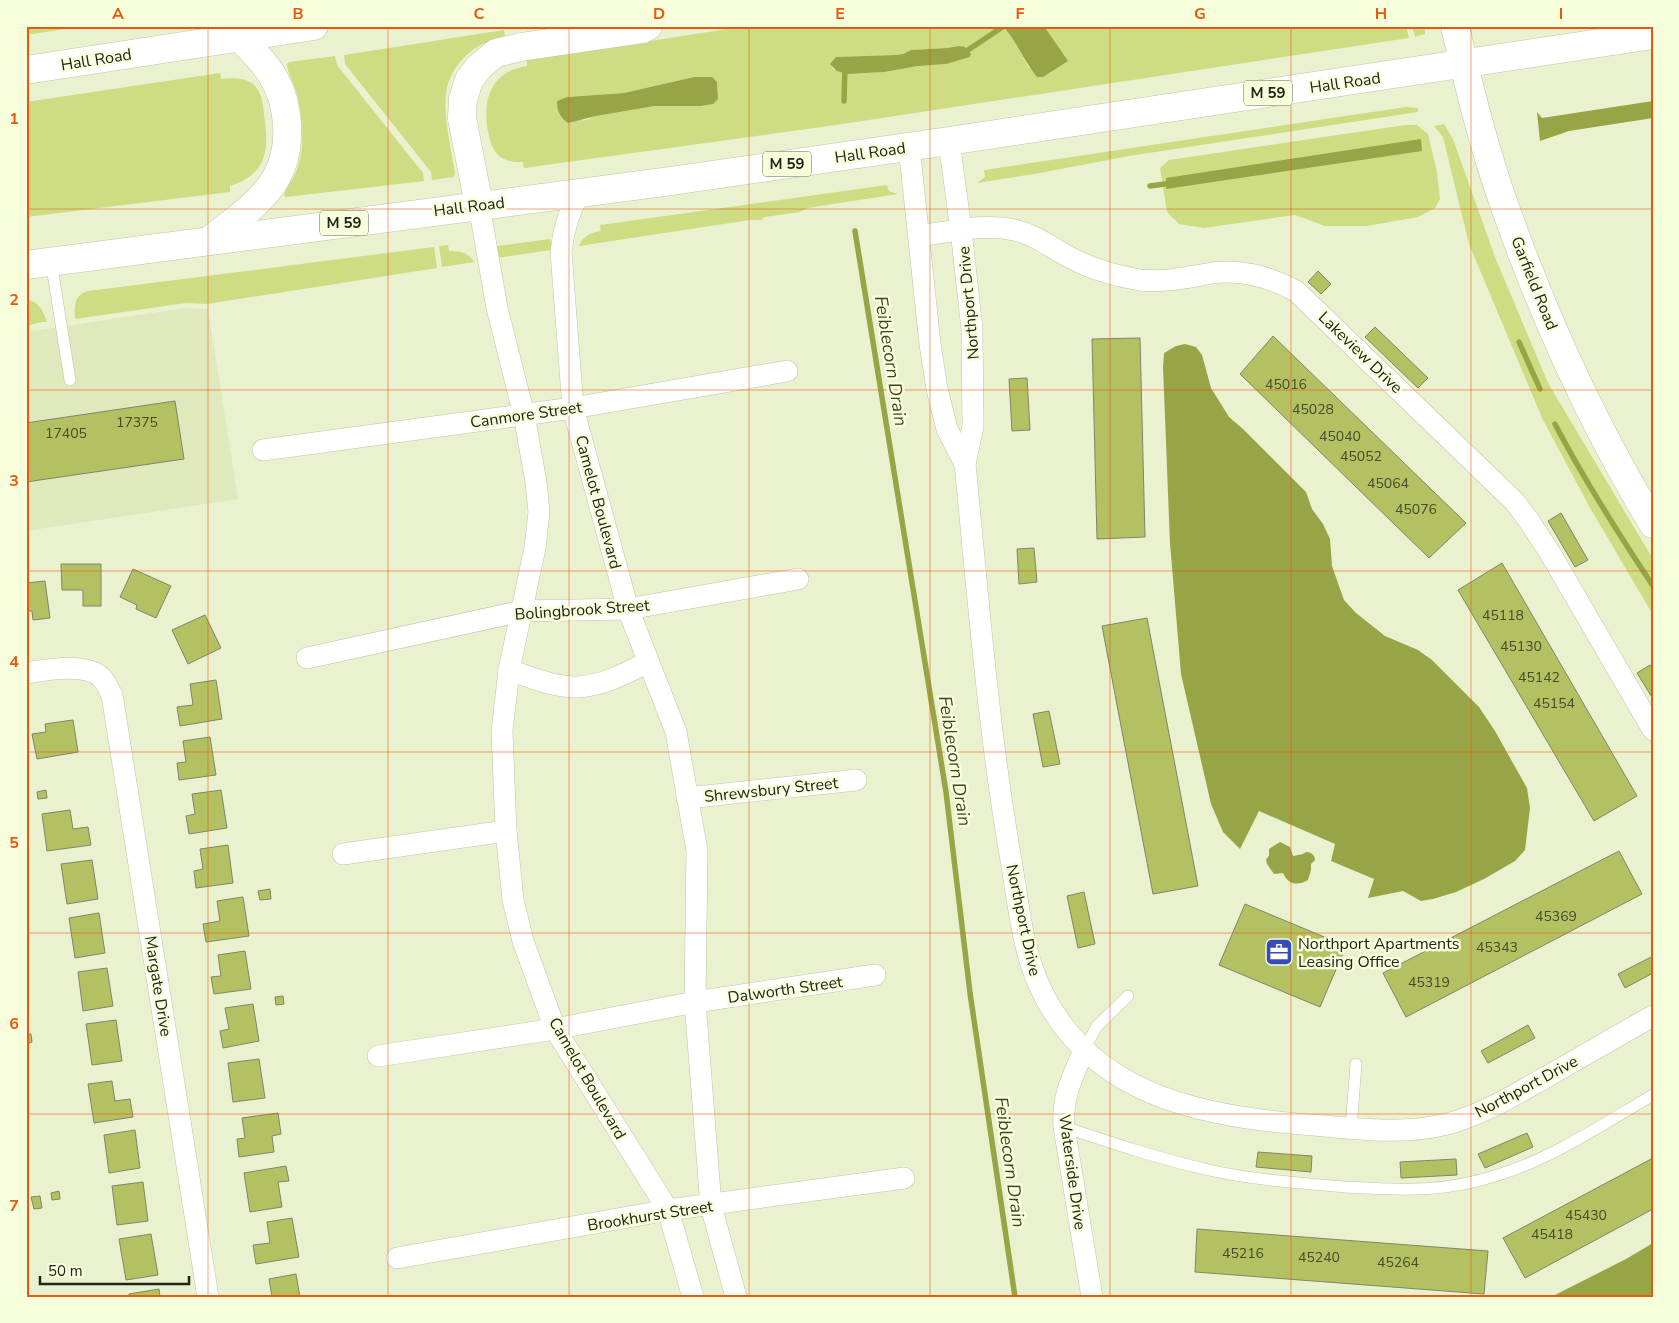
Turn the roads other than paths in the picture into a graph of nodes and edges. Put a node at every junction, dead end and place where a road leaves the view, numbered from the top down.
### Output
1 (648, 26) edge
2 (1455, 26) edge
3 (304, 27) edge
4 (1653, 35) edge
5 (239, 37) junction
6 (1464, 64) junction
7 (26, 70) edge
8 (949, 141) junction
9 (909, 146) junction
10 (579, 193) junction
11 (479, 205) junction
12 (961, 230) junction
13 (919, 236) junction
14 (209, 240) junction
15 (39, 263) edge
16 (787, 371) dead end
17 (70, 380) dead end
18 (573, 408) junction
19 (524, 415) junction
20 (263, 450) dead end
21 (965, 464) junction
22 (1653, 524) edge
23 (798, 579) dead end
24 (628, 609) junction
25 (522, 611) junction
26 (307, 658) dead end
27 (648, 662) junction
28 (509, 670) junction
29 (26, 673) edge
30 (1653, 730) edge
31 (856, 780) dead end
32 (687, 798) junction
33 (506, 831) junction
34 (343, 854) dead end
35 (875, 976) dead end
36 (1128, 996) dead end
37 (695, 1002) junction
38 (1653, 1016) edge
39 (555, 1029) junction
40 (1084, 1050) junction
41 (378, 1056) dead end
42 (1356, 1064) dead end
43 (1653, 1095) edge
44 (1064, 1127) junction
45 (1351, 1128) junction
46 (904, 1178) dead end
47 (711, 1206) junction
48 (668, 1210) junction
49 (397, 1258) dead end
50 (208, 1297) edge
51 (693, 1297) edge
52 (736, 1297) edge
53 (1092, 1297) edge

1 - 11 main road
2 - 6 main road, Garfield Road
3 - 5 main road, Hall Road
4 - 6 main road, Hall Road / M 59
5 - 7 main road, Hall Road
5 - 14 main road
6 - 8 main road, Hall Road / M 59
6 - 22 main road, Garfield Road
8 - 9 main road, Hall Road / M 59
8 - 12 street, Northport Drive
9 - 10 main road, Hall Road / M 59
9 - 13 street, Northport Drive
10 - 11 main road, Hall Road / M 59
10 - 18 street, Camelot Boulevard
11 - 14 main road, Hall Road / M 59
11 - 19 street, Camelot Boulevard
12 - 13 street, Lakeview Drive
12 - 21 street, Northport Drive
12 - 30 street, Lakeview Drive
13 - 21 street, Northport Drive
14 - 15 main road, Hall Road / M 59
15 - 17 lane
16 - 18 street, Canmore Street
18 - 19 street, Canmore Street
18 - 24 street, Camelot Boulevard
19 - 20 street, Canmore Street
19 - 25 street, Camelot Boulevard
21 - 40 street, Northport Drive
23 - 24 street, Bolingbrook Street
24 - 25 street, Bolingbrook Street
24 - 27 street, Camelot Boulevard
25 - 26 street, Bolingbrook Street
25 - 28 street, Camelot Boulevard
27 - 28 street
27 - 32 street, Camelot Boulevard
28 - 33 street, Camelot Boulevard
29 - 50 street, Margate Drive
31 - 32 street, Shrewsbury Street
32 - 37 street, Camelot Boulevard
33 - 34 street
33 - 39 street, Camelot Boulevard
35 - 37 street, Dalworth Street
36 - 40 lane
37 - 39 street
37 - 47 street, Camelot Boulevard
38 - 45 street, Northport Drive
39 - 41 street
39 - 48 street, Camelot Boulevard
40 - 44 street, Waterside Drive
40 - 45 street, Northport Drive
42 - 45 lane
43 - 44 lane
44 - 53 street, Waterside Drive
46 - 47 street, Brookhurst Street
47 - 48 street, Brookhurst Street
47 - 52 street, Camelot Boulevard
48 - 49 street, Brookhurst Street
48 - 51 street, Camelot Boulevard

